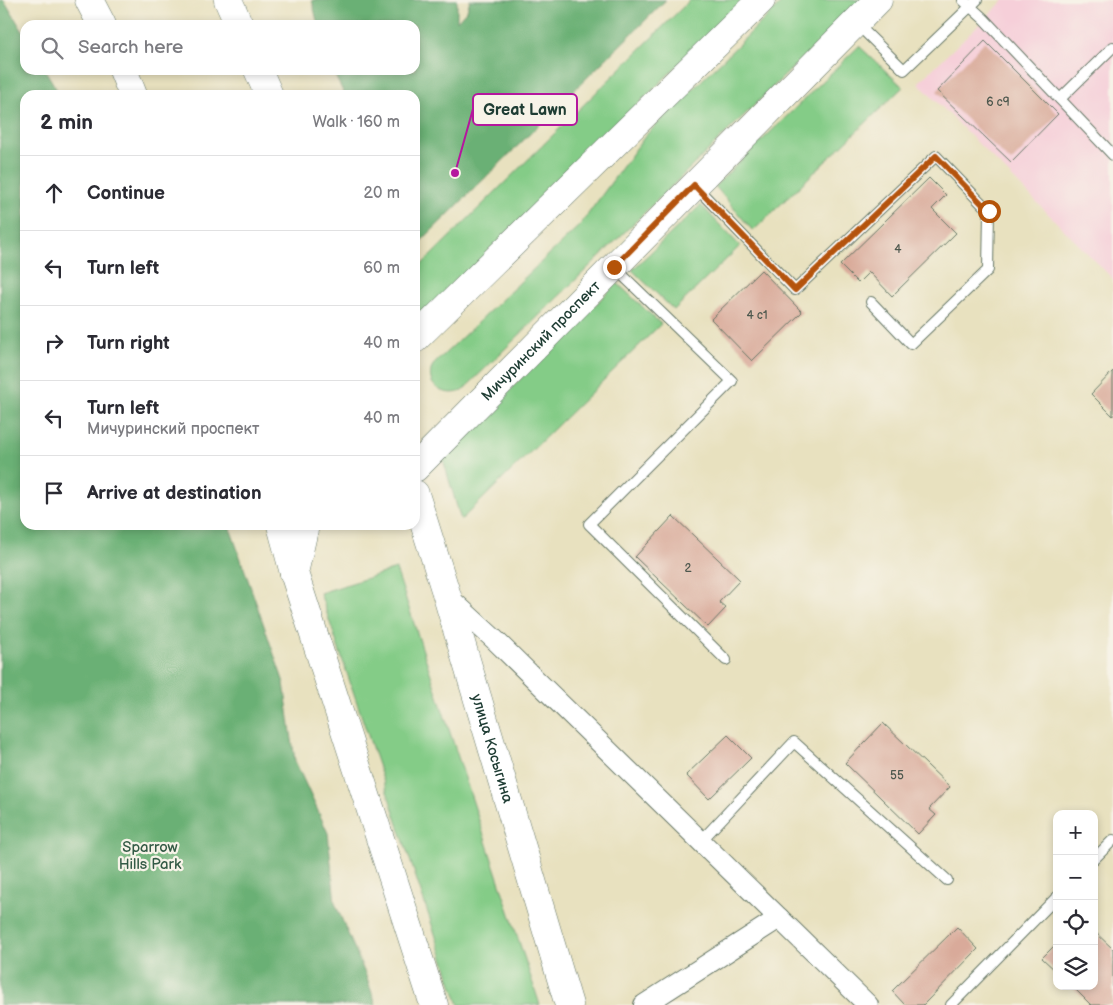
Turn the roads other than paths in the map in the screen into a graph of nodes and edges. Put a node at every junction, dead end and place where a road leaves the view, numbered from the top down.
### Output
1 (89, 0) edge
2 (228, 0) edge
3 (761, 0) edge
4 (878, 0) edge
5 (970, 2) edge
6 (99, 20) edge
7 (237, 20) edge
8 (855, 22) junction
9 (1113, 46) edge
10 (125, 75) edge
11 (260, 75) edge
12 (131, 90) edge
13 (267, 90) edge
14 (1060, 99) junction
15 (1113, 155) edge
16 (694, 185) junction
17 (614, 267) junction
18 (871, 302) dead end
19 (420, 334) edge
20 (420, 463) edge
21 (420, 510) edge
22 (282, 530) edge
23 (304, 530) edge
24 (294, 573) junction
25 (447, 596) junction
26 (726, 660) dead end
27 (1113, 840) edge
28 (700, 842) junction
29 (1098, 855) edge
30 (947, 880) dead end
31 (1055, 900) edge
32 (779, 918) junction
33 (434, 1005) edge
34 (569, 1005) edge
35 (644, 1005) edge
36 (868, 1005) edge
37 (951, 1005) edge

1 - 6 main road
2 - 7 main road
3 - 19 main road
4 - 8 main road, Мичуринский проспект
5 - 8 lane
5 - 14 lane
8 - 16 main road, Мичуринский проспект
9 - 14 lane
10 - 12 main road
11 - 13 main road
14 - 15 lane
16 - 17 main road, Мичуринский проспект
16 - 18 lane
17 - 20 main road, Мичуринский проспект
17 - 26 lane
21 - 25 main road, улица Косыгина
22 - 24 main road
23 - 24 main road
24 - 33 main road
25 - 28 street
25 - 34 main road, улица Косыгина
27 - 29 lane
28 - 30 lane
28 - 32 street
31 - 37 lane
32 - 35 street
32 - 36 street

